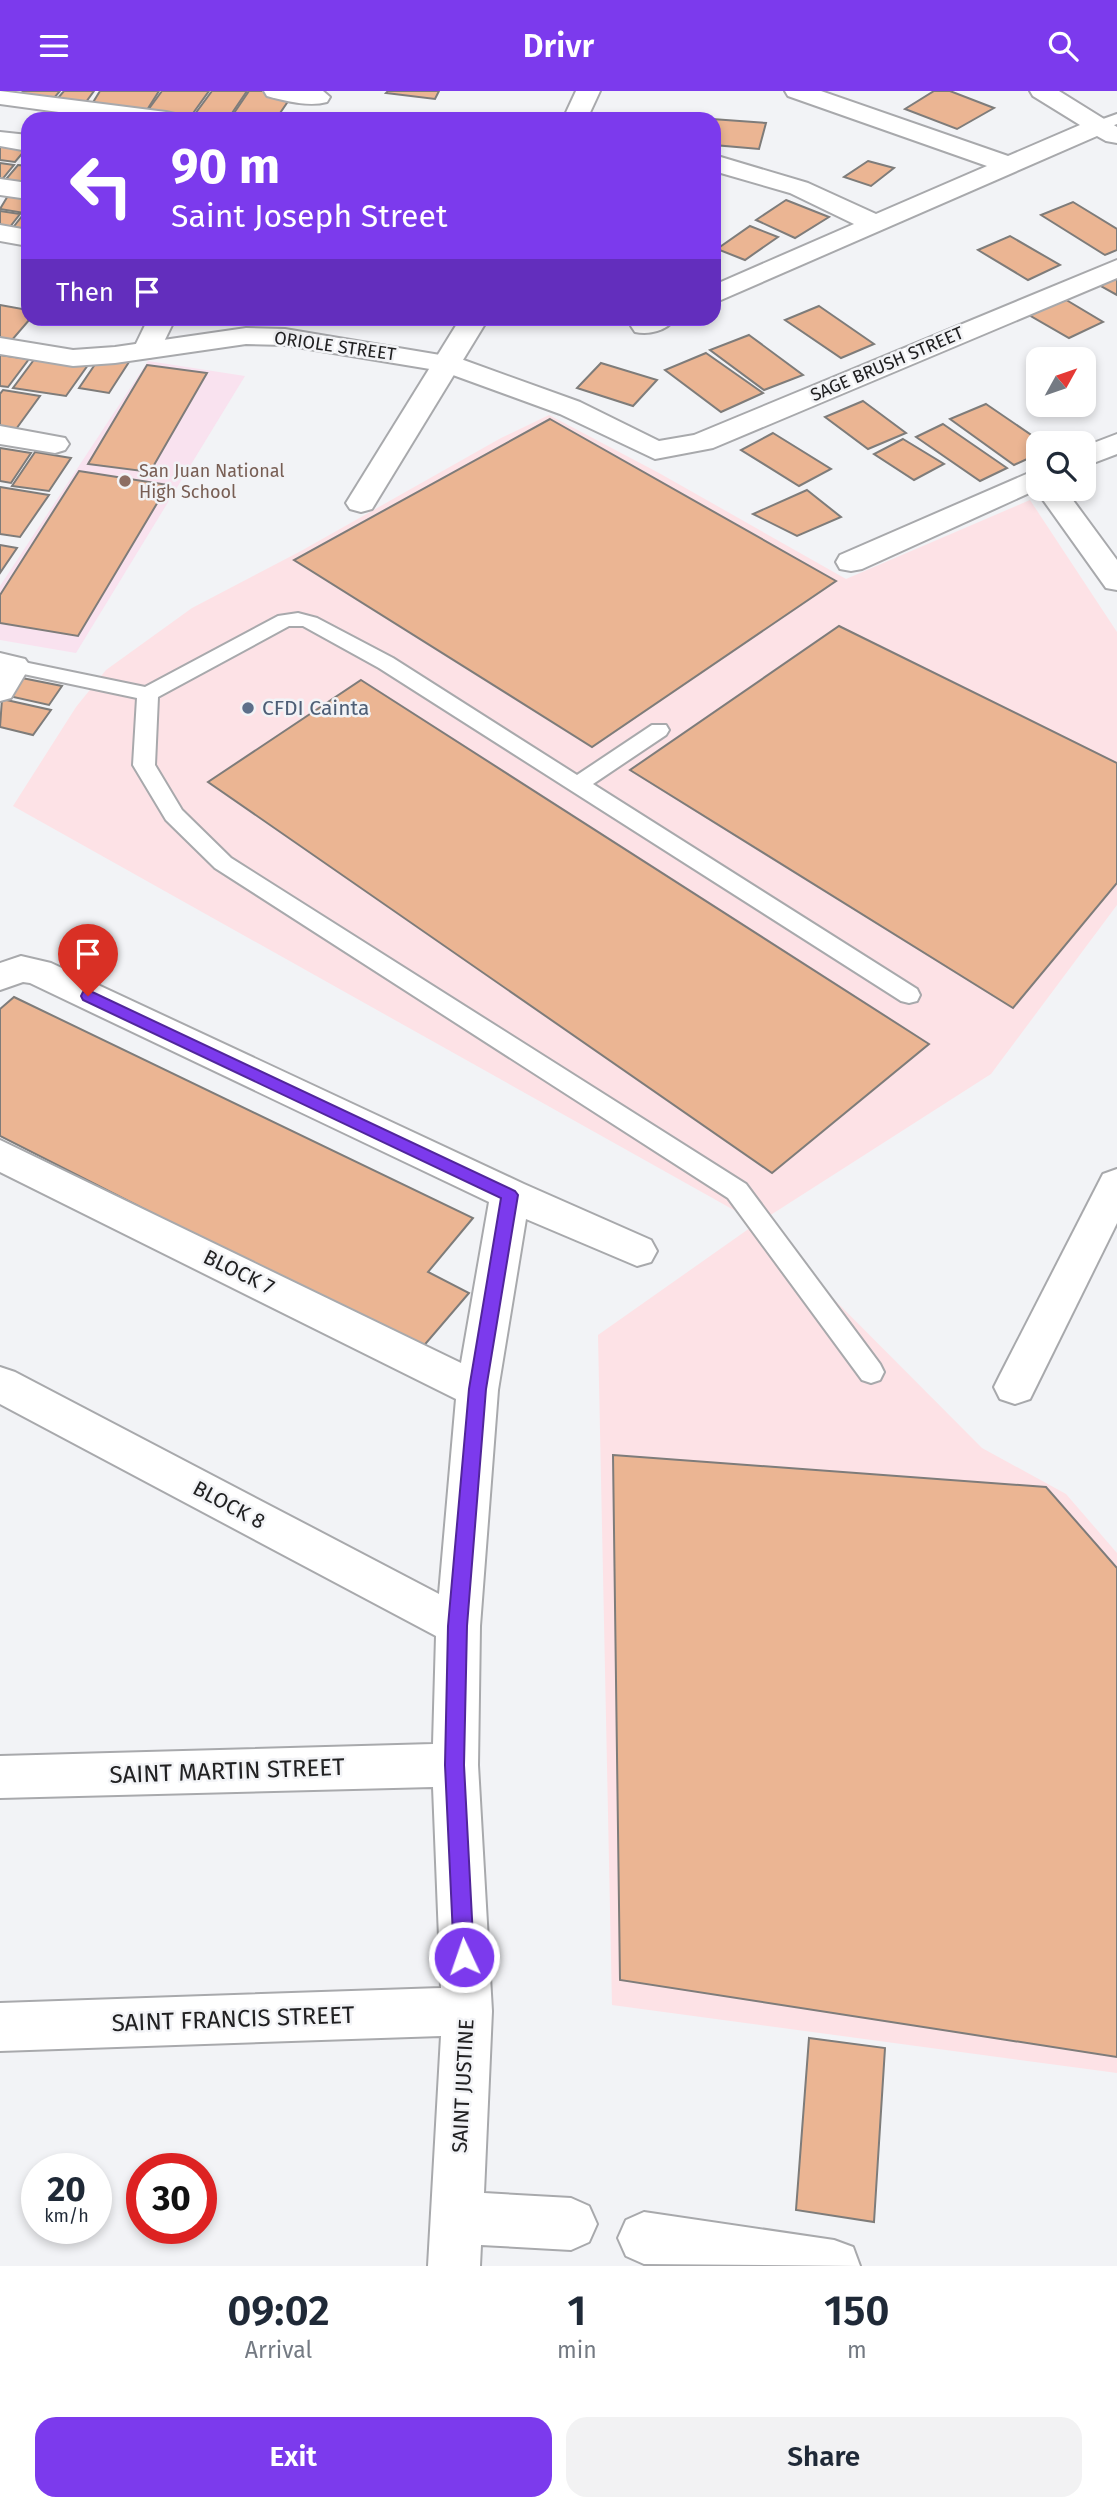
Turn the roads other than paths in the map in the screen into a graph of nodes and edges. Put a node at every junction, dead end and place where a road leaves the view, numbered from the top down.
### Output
1 (276, 91) edge
2 (588, 91) edge
3 (797, 91) edge
4 (1042, 91) edge
5 (321, 94) edge
6 (0, 97) edge
7 (113, 112) edge
8 (304, 112) edge
9 (578, 112) edge
10 (1111, 127) edge
11 (0, 139) edge
12 (21, 142) edge
13 (721, 165) edge
14 (1008, 165) junction
15 (0, 187) edge
16 (21, 190) edge
17 (876, 224) junction
18 (0, 233) edge
19 (21, 237) edge
20 (1117, 268) edge
21 (721, 272) edge
22 (744, 282) junction
23 (721, 292) edge
24 (158, 326) edge
25 (470, 326) edge
26 (0, 346) edge
27 (147, 350) junction
28 (448, 364) junction
29 (0, 435) edge
30 (1117, 443) edge
31 (55, 444) dead end
32 (655, 450) joint
33 (1096, 452) edge
34 (1026, 483) edge
35 (1059, 501) edge
36 (361, 503) dead end
37 (851, 562) dead end
38 (1117, 581) edge
39 (5, 673) edge
40 (148, 694) junction
41 (659, 730) dead end
42 (577, 785) junction
43 (0, 977) edge
44 (909, 995) dead end
45 (0, 1155) edge
46 (1117, 1184) edge
47 (510, 1195) junction
48 (637, 1251) dead end
49 (871, 1373) dead end
50 (0, 1384) edge
51 (1015, 1387) dead end
52 (477, 1389) junction
53 (458, 1626) junction
54 (455, 1765) junction
55 (0, 1777) edge
56 (467, 2011) junction
57 (0, 2027) edge
58 (571, 2224) dead end
59 (644, 2238) dead end
60 (455, 2242) edge
61 (834, 2266) edge

1 - 5 street
2 - 9 street
3 - 14 street
4 - 10 street
5 - 8 street
6 - 7 street
10 - 14 street
11 - 12 street
13 - 17 street
14 - 17 street
15 - 16 street
17 - 22 street
18 - 19 street
20 - 32 street, SAGE BRUSH STREET
21 - 22 street
22 - 23 street
24 - 27 street
25 - 28 street
26 - 27 street, ORIOLE STREET
27 - 28 street, ORIOLE STREET
28 - 32 street, ORIOLE STREET
28 - 36 street
29 - 31 street
30 - 33 street
34 - 37 street
35 - 38 street
39 - 40 lane
40 - 42 lane
40 - 49 lane
41 - 42 lane
42 - 44 lane
43 - 47 street
45 - 52 street, BLOCK 7
46 - 51 street
47 - 48 street
47 - 52 street, SAINT JUSTINE
50 - 53 street, BLOCK 8
52 - 53 street, SAINT JUSTINE
53 - 54 street, SAINT JUSTINE
54 - 55 street, SAINT MARTIN STREET
54 - 56 street, SAINT JUSTINE
56 - 57 street, SAINT FRANCIS STREET
56 - 60 street, SAINT JUSTINE
58 - 60 street
59 - 61 street

